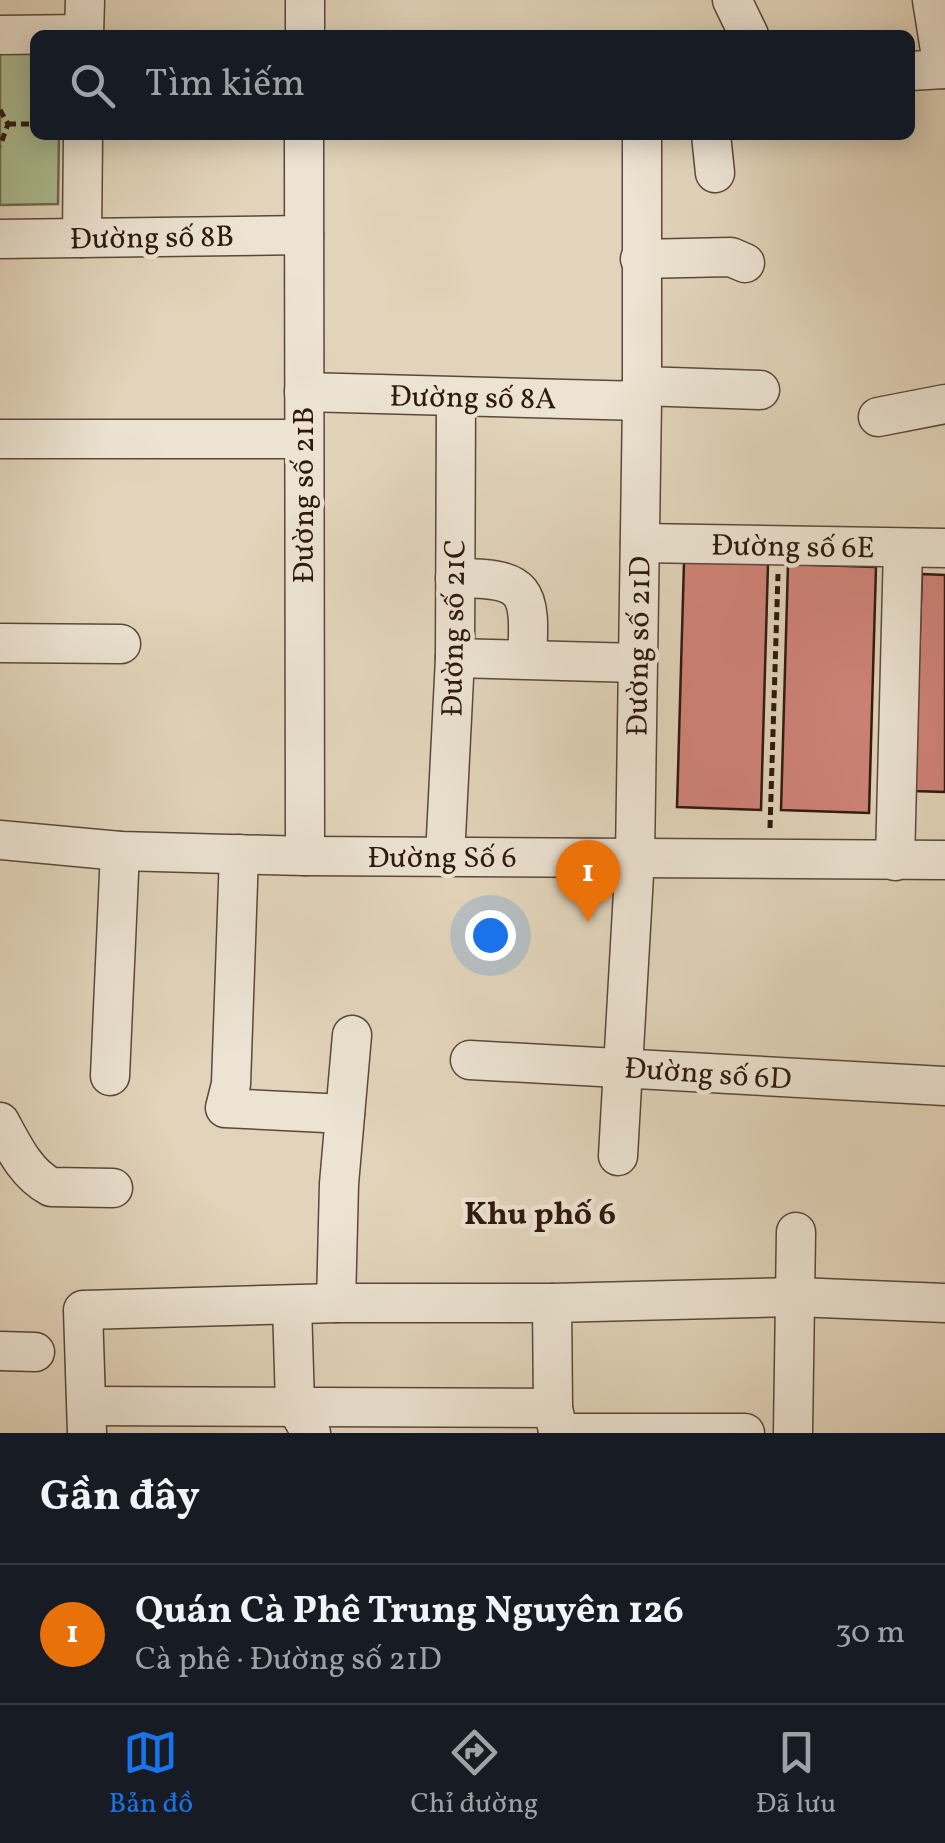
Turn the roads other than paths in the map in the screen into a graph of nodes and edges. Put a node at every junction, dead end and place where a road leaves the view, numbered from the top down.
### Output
1 (85, 0) edge
2 (305, 0) edge
3 (732, 0) edge
4 (932, 0) edge
5 (84, 30) edge
6 (305, 30) edge
7 (747, 30) edge
8 (0, 35) edge
9 (30, 35) edge
10 (933, 69) edge
11 (83, 140) edge
12 (304, 140) edge
13 (642, 140) edge
14 (711, 140) edge
15 (715, 173) dead end
16 (304, 234) junction
17 (82, 238) junction
18 (0, 239) edge
19 (640, 259) junction
20 (745, 263) dead end
21 (760, 390) dead end
22 (304, 392) junction
23 (642, 394) junction
24 (456, 398) junction
25 (945, 404) edge
26 (878, 417) dead end
27 (303, 439) junction
28 (0, 440) edge
29 (640, 543) junction
30 (903, 548) junction
31 (945, 548) edge
32 (456, 578) junction
33 (0, 643) edge
34 (121, 644) dead end
35 (455, 658) junction
36 (527, 659) junction
37 (637, 663) junction
38 (0, 840) edge
39 (120, 851) junction
40 (239, 854) junction
41 (306, 856) junction
42 (635, 857) junction
43 (444, 858) junction
44 (945, 860) edge
45 (896, 861) junction
46 (352, 1035) dead end
47 (470, 1060) dead end
48 (623, 1068) junction
49 (110, 1076) dead end
50 (945, 1086) edge
51 (346, 1114) junction
52 (0, 1122) edge
53 (618, 1156) dead end
54 (113, 1188) dead end
55 (796, 1232) dead end
56 (796, 1297) junction
57 (552, 1303) junction
58 (945, 1303) edge
59 (336, 1304) junction
60 (292, 1305) junction
61 (304, 1419) edge
62 (87, 1420) edge
63 (556, 1424) edge
64 (745, 1433) edge
65 (792, 1433) edge

1 - 5 street
2 - 6 street
3 - 7 street
4 - 10 street
8 - 9 street
11 - 17 street
12 - 16 street, Đường số 21B
13 - 19 street, Đường số 21D
14 - 15 street
16 - 17 street, Đường số 8B
16 - 22 street, Đường số 21B
17 - 18 street, Đường số 8B
19 - 20 street
19 - 23 street, Đường số 21D
21 - 23 street, Đường số 8A
22 - 24 street, Đường số 8A
22 - 27 street, Đường số 21B
23 - 24 street, Đường số 8A
23 - 29 street, Đường số 21D
24 - 32 street, Đường số 21C
25 - 26 street
27 - 28 street
27 - 41 street, Đường số 21B
29 - 30 street, Đường số 6E
29 - 37 street, Đường số 21D
30 - 31 street, Đường số 6E
30 - 45 street
32 - 35 street, Đường số 21C
32 - 36 street
33 - 34 street
35 - 36 street
35 - 43 street, Đường số 21C
36 - 37 street
37 - 42 street, Đường số 21D
38 - 39 street, Đường Số 6
39 - 40 street, Đường Số 6
39 - 49 street
40 - 41 street, Đường Số 6
40 - 51 street
41 - 43 street, Đường Số 6
42 - 43 street, Đường Số 6
42 - 45 street, Đường Số 6
42 - 48 street, Đường số 21D
44 - 45 street, Đường Số 6
46 - 51 street
47 - 48 street, Đường số 6D
48 - 50 street, Đường số 6D
48 - 53 street, Đường số 21D
51 - 59 street
52 - 54 street
55 - 56 street
56 - 57 street
56 - 58 street
56 - 65 street
57 - 59 street
57 - 63 street
59 - 60 street
60 - 61 street
60 - 62 street
61 - 62 street
61 - 63 street
63 - 64 street

